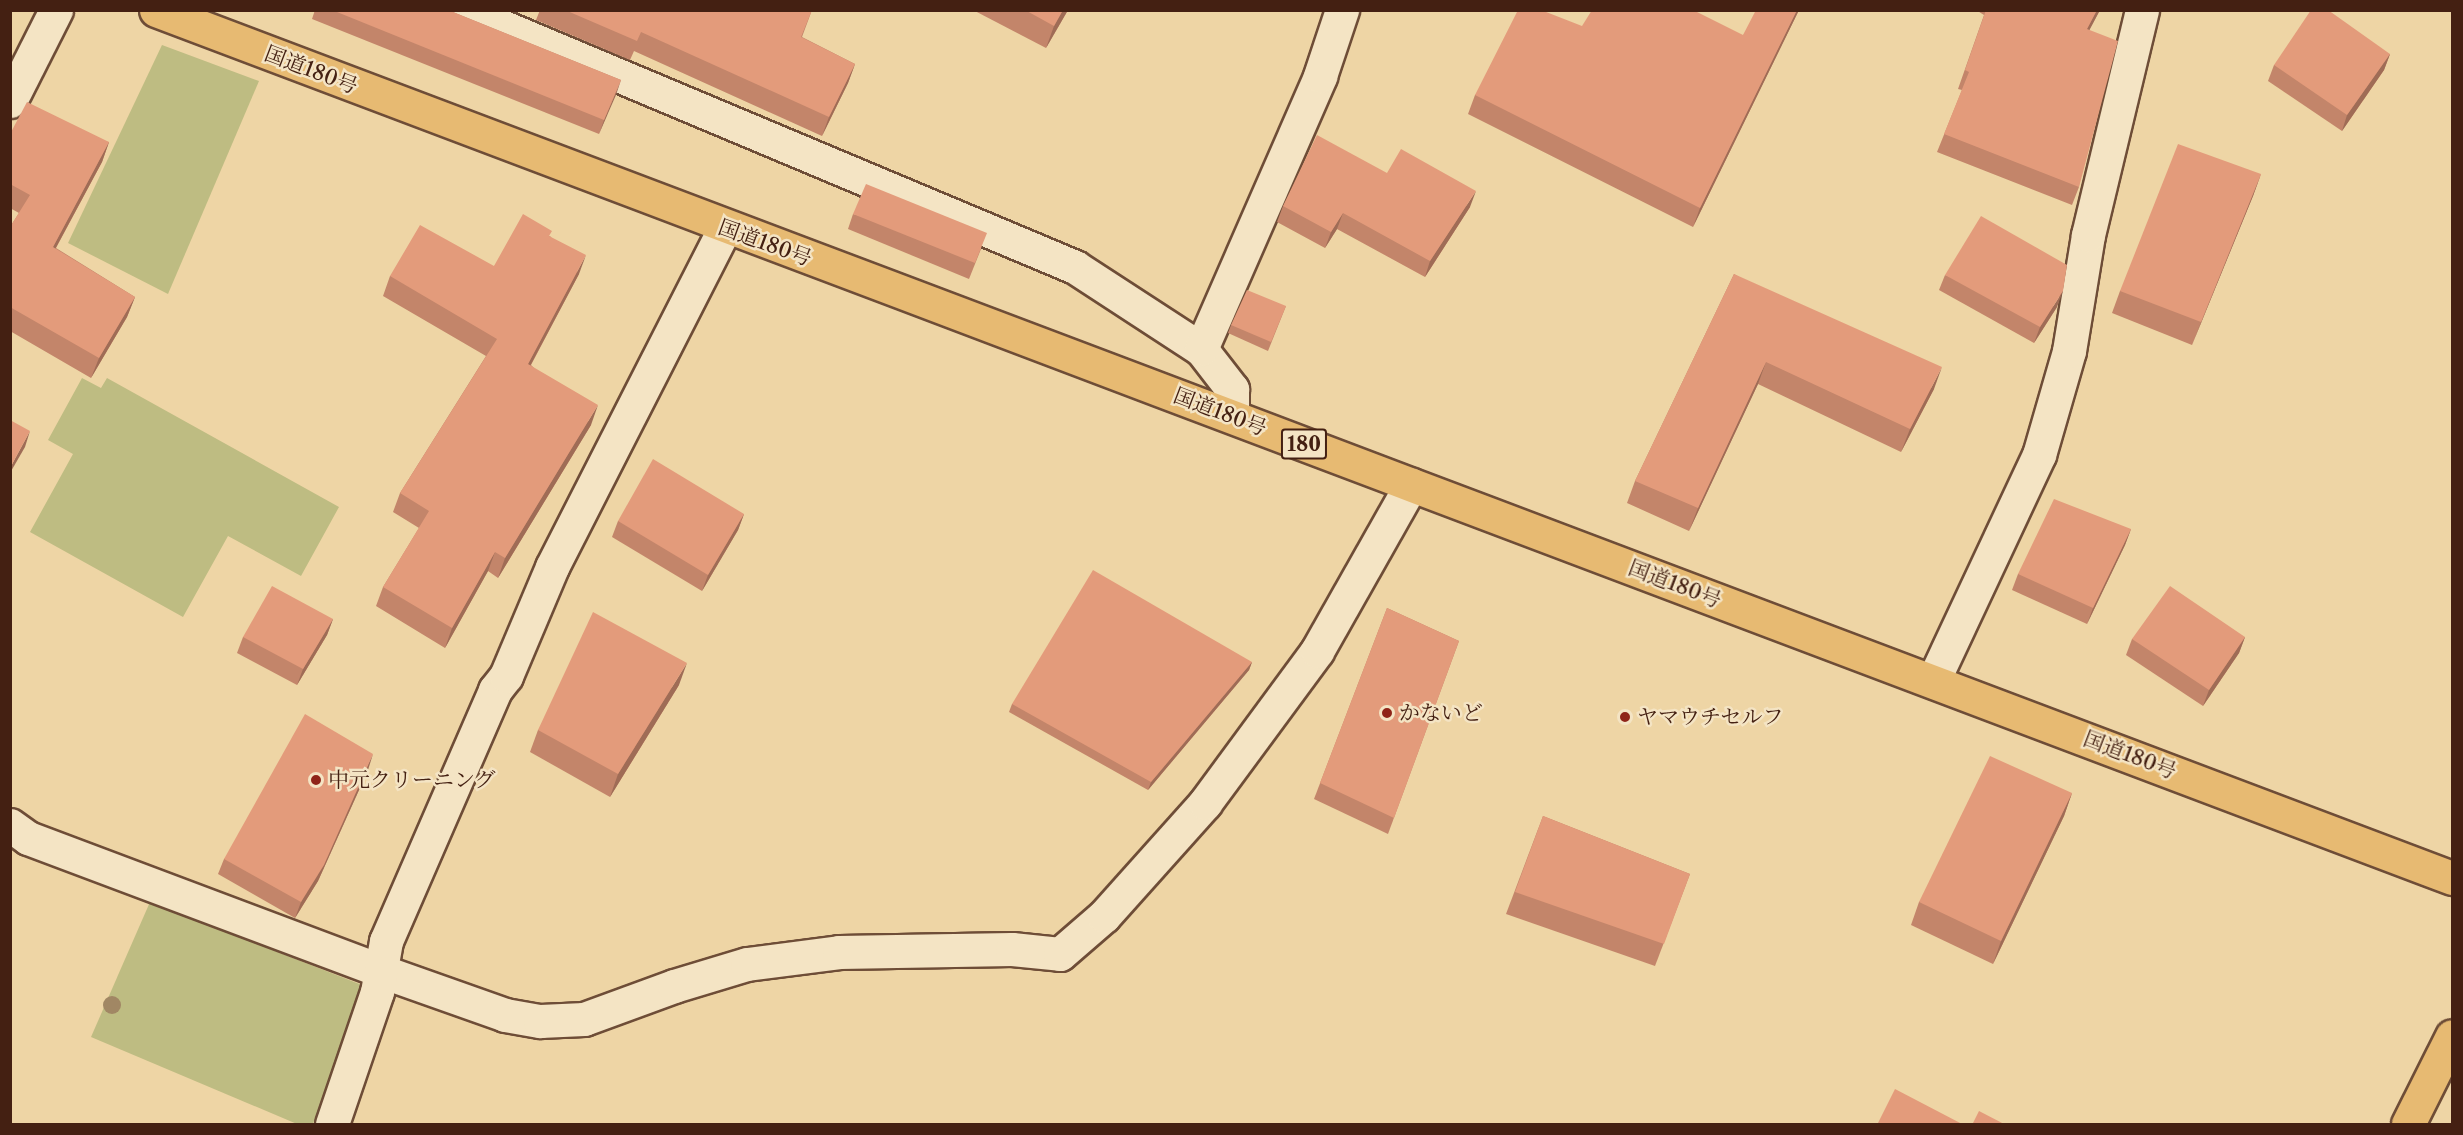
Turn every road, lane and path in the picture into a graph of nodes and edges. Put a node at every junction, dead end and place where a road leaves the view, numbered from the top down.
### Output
1 (56, 10) edge
2 (156, 10) edge
3 (463, 10) edge
4 (1342, 10) edge
5 (2142, 10) edge
6 (10, 101) edge
7 (725, 228) junction
8 (1201, 349) junction
9 (1232, 416) junction
10 (1411, 484) junction
11 (1933, 681) junction
12 (10, 825) edge
13 (2452, 878) edge
14 (381, 971) junction
15 (2452, 1036) edge
16 (332, 1125) edge
17 (2408, 1125) edge

1 - 6 street
2 - 7 highway, 国道180号 / 180
3 - 8 street
4 - 8 street
5 - 11 street
7 - 9 highway, 国道180号 / 180
7 - 14 street
8 - 9 street
9 - 10 highway, 国道180号 / 180
10 - 11 highway, 国道180号 / 180
10 - 14 street
11 - 13 highway, 国道180号 / 180
12 - 14 street
14 - 16 street
15 - 17 highway

